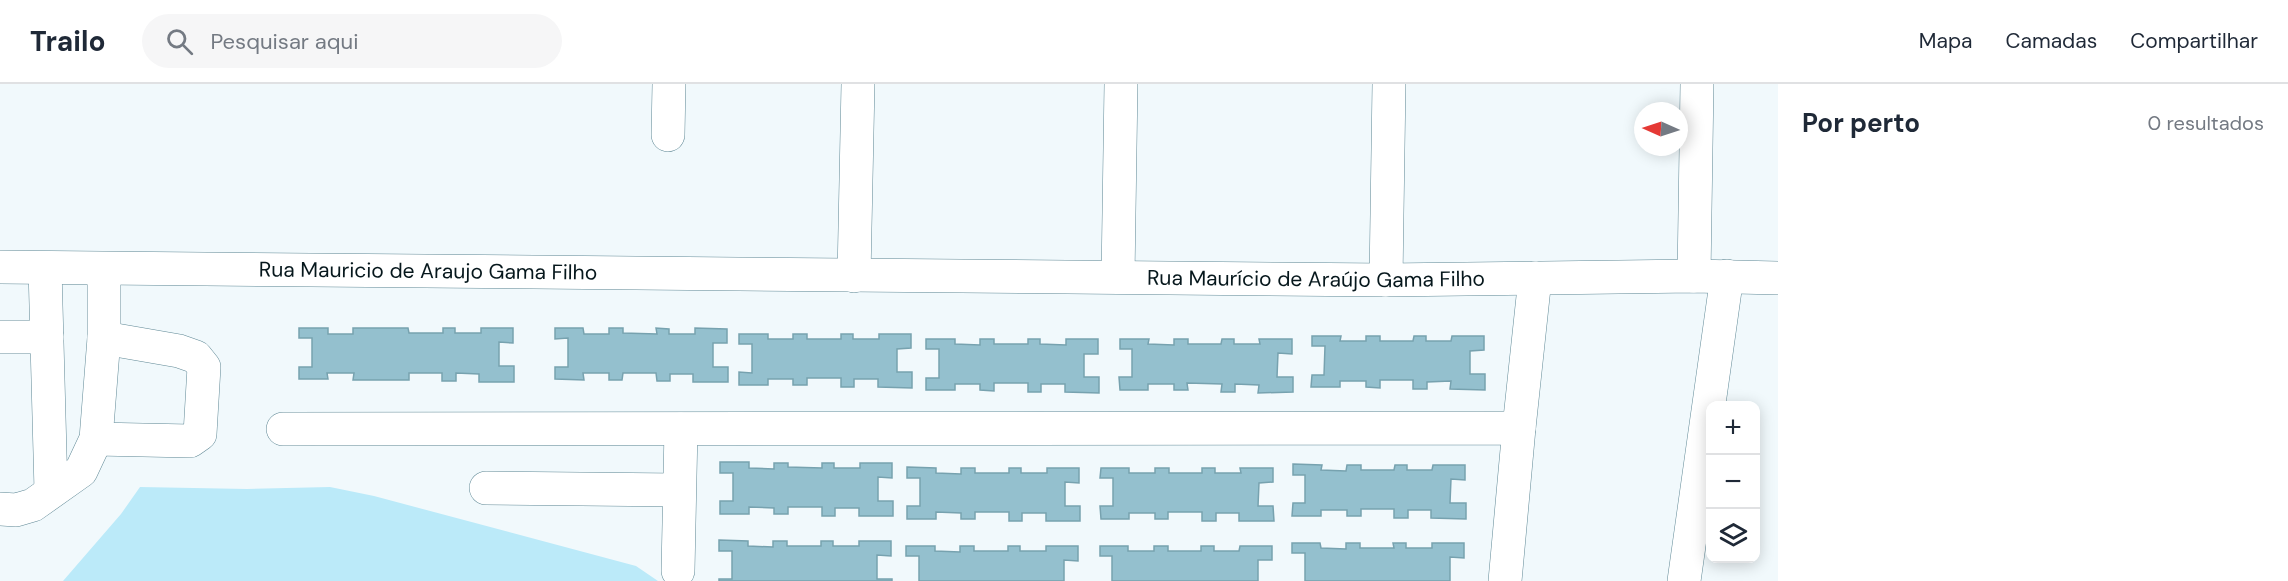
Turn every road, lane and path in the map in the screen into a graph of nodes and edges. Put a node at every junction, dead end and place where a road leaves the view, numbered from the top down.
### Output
1 (669, 84) edge
2 (858, 84) edge
3 (1121, 84) edge
4 (1389, 84) edge
5 (1697, 84) edge
6 (669, 135) dead end
7 (0, 267) edge
8 (45, 268) junction
9 (104, 269) junction
10 (854, 276) junction
11 (1694, 276) junction
12 (1727, 276) junction
13 (1118, 277) junction
14 (1535, 278) junction
15 (1778, 278) edge
16 (1386, 280) junction
17 (0, 337) edge
18 (47, 337) junction
19 (104, 338) junction
20 (1519, 428) junction
21 (283, 429) dead end
22 (681, 429) junction
23 (96, 439) junction
24 (486, 488) dead end
25 (679, 490) junction
26 (51, 491) junction
27 (0, 509) edge
28 (678, 570) dead end
29 (1505, 581) edge
30 (1684, 581) edge

1 - 6 street
2 - 10 street
3 - 13 street
4 - 16 street
5 - 11 street
7 - 8 street, Rua Mauricio de Araujo Gama Filho
8 - 9 street, Rua Mauricio de Araujo Gama Filho
8 - 18 street
9 - 10 street, Rua Mauricio de Araujo Gama Filho
9 - 19 street
10 - 13 street, Rua Maurício de Araújo Gama Filho
11 - 12 street, Rua Maurício de Araújo Gama Filho
11 - 14 street, Rua Maurício de Araújo Gama Filho
12 - 15 street, Rua Maurício de Araújo Gama Filho
12 - 30 street
13 - 16 street, Rua Maurício de Araújo Gama Filho
14 - 16 street, Rua Maurício de Araújo Gama Filho
14 - 20 street
17 - 18 street
18 - 26 street
19 - 23 street
19 - 23 street
20 - 22 street
20 - 29 street
21 - 22 street
22 - 25 street
23 - 26 street
24 - 25 street
25 - 28 street
26 - 27 street

